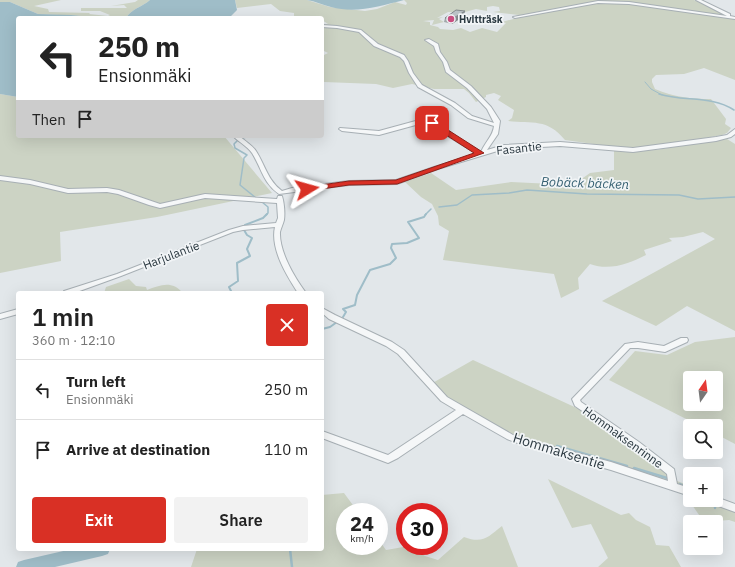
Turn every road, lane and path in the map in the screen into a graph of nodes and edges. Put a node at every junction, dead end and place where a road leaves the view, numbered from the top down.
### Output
1 (698, 0) edge
2 (515, 17) dead end
3 (735, 18) edge
4 (324, 26) edge
5 (427, 40) dead end
6 (497, 125) junction
7 (342, 129) dead end
8 (735, 131) edge
9 (238, 138) edge
10 (492, 141) junction
11 (504, 147) junction
12 (482, 153) junction
13 (0, 178) edge
14 (281, 193) junction
15 (281, 201) junction
16 (278, 225) junction
17 (73, 291) edge
18 (301, 291) edge
19 (324, 311) edge
20 (16, 312) edge
21 (0, 316) edge
22 (684, 340) dead end
23 (462, 410) junction
24 (324, 435) edge
25 (673, 486) junction
26 (683, 490) edge
27 (723, 503) edge
28 (735, 508) edge

1 - 3 street
2 - 3 street
4 - 6 street
5 - 6 street
6 - 10 street
7 - 12 street
8 - 11 street, Fasantie
9 - 14 street
10 - 11 street
10 - 12 street
11 - 12 street, Fasantie
12 - 14 street, Fasantie
13 - 15 street
14 - 15 street
15 - 16 street
16 - 17 street, Harjulantie
16 - 18 street
19 - 23 street, Hommaksentie
20 - 21 street
22 - 25 street, Hommaksenrinne
23 - 24 street
23 - 25 street, Hommaksentie
25 - 26 street, Hommaksentie
27 - 28 street

